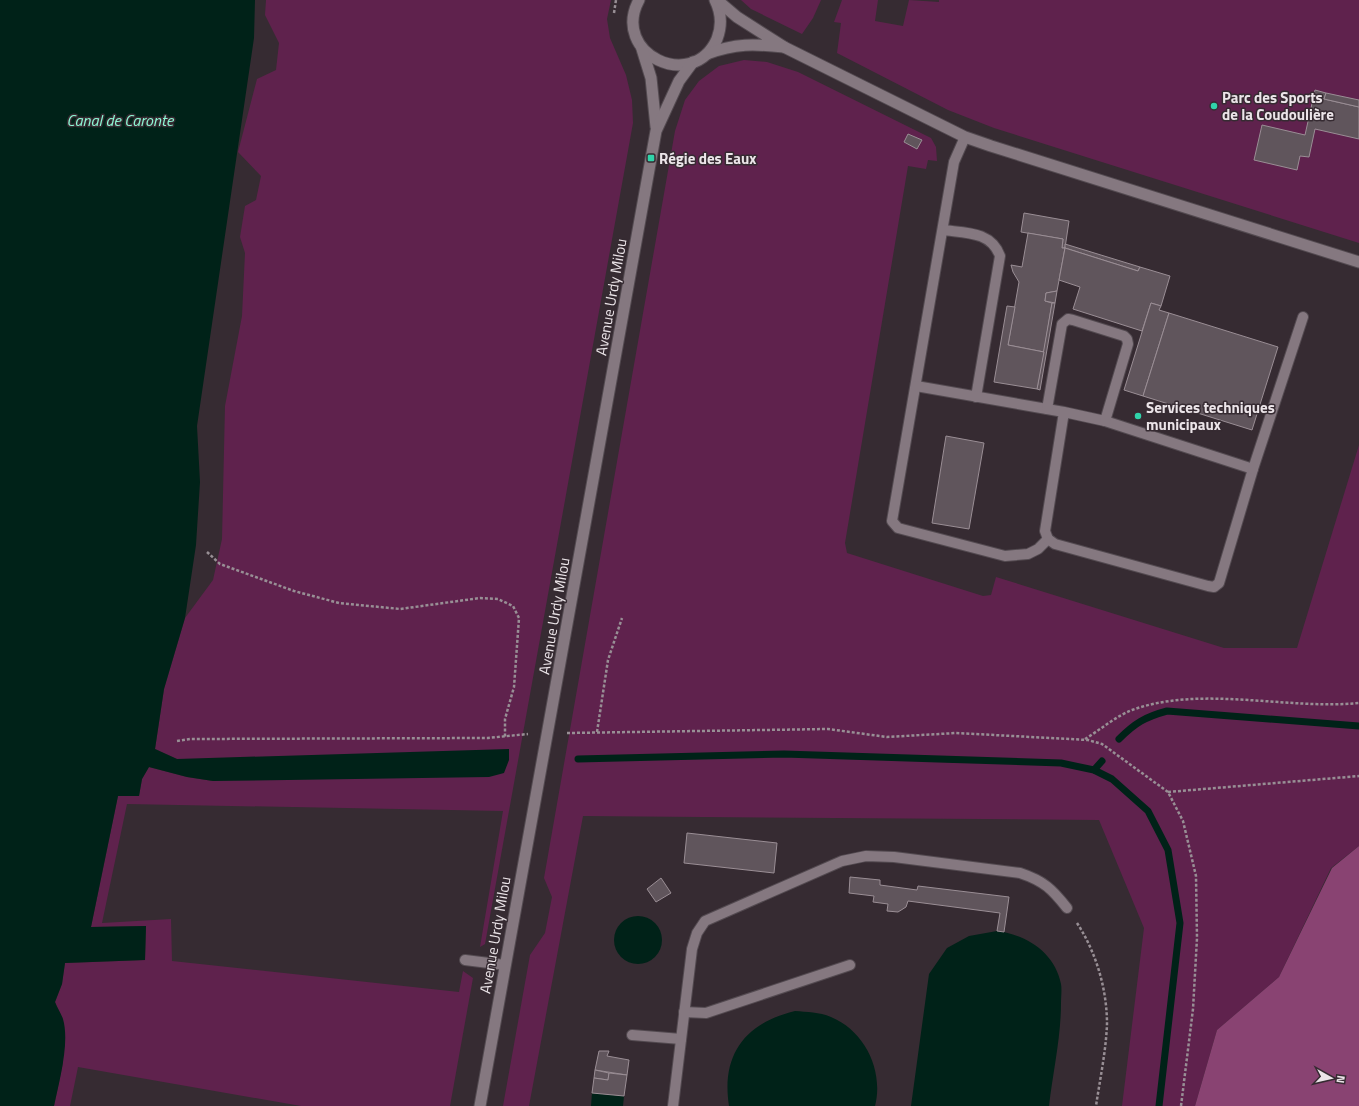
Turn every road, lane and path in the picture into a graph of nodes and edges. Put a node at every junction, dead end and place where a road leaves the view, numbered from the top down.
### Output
1 (616, 0) edge
2 (638, 0) edge
3 (716, 0) edge
4 (613, 17) dead end
5 (784, 48) junction
6 (642, 49) junction
7 (705, 55) junction
8 (693, 62) junction
9 (656, 131) junction
10 (965, 137) junction
11 (943, 230) junction
12 (1359, 262) edge
13 (1303, 317) dead end
14 (916, 386) junction
15 (976, 397) junction
16 (1047, 409) junction
17 (1064, 412) junction
18 (1105, 421) junction
19 (1253, 469) junction
20 (1048, 539) junction
21 (206, 552) dead end
22 (622, 618) dead end
23 (1359, 703) edge
24 (531, 726) dead end
25 (597, 732) junction
26 (549, 733) junction
27 (530, 734) junction
28 (505, 737) junction
29 (1085, 740) junction
30 (176, 741) dead end
31 (528, 742) dead end
32 (1359, 776) edge
33 (1168, 792) junction
34 (1067, 908) joint
35 (464, 960) dead end
36 (505, 965) junction
37 (850, 965) dead end
38 (684, 1012) junction
39 (632, 1034) dead end
40 (681, 1039) junction
41 (480, 1106) edge
42 (673, 1106) edge
43 (1096, 1106) edge
44 (1181, 1106) edge

1 - 4 path
2 - 6 street, Avenue Urdy Milou
3 - 5 street
3 - 7 street
5 - 7 street
5 - 10 street
6 - 8 street
6 - 9 street, Avenue Urdy Milou
7 - 8 street
8 - 9 street, Avenue Urdy Milou
9 - 26 street, Avenue Urdy Milou
10 - 11 lane
10 - 12 street
11 - 14 lane
11 - 15 lane
13 - 19 lane
14 - 15 lane
14 - 20 lane
15 - 16 lane
16 - 17 lane
16 - 18 lane
17 - 18 lane
17 - 20 lane
18 - 19 lane
19 - 20 lane
21 - 28 path
22 - 25 path
23 - 29 path
24 - 27 path
25 - 26 path
25 - 29 path
26 - 36 street, Avenue Urdy Milou
27 - 28 path
27 - 31 path
28 - 30 path
29 - 33 path
32 - 33 path
33 - 44 path
34 - 38 lane
34 - 43 path
35 - 36 lane
36 - 41 street, Avenue Urdy Milou
37 - 38 lane
38 - 40 lane
39 - 40 lane
40 - 42 lane

